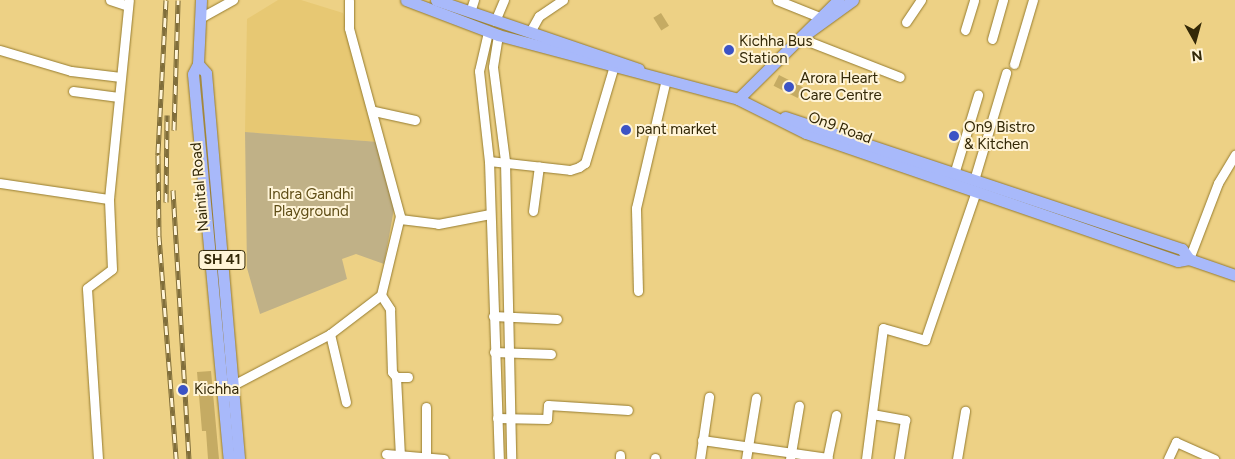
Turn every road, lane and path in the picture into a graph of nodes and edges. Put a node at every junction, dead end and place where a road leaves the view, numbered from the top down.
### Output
1 (110, 0) edge
2 (201, 0) edge
3 (233, 0) edge
4 (350, 0) edge
5 (406, 0) edge
6 (437, 0) edge
7 (474, 0) edge
8 (504, 0) edge
9 (777, 0) edge
10 (838, 0) edge
11 (854, 0) edge
12 (921, 0) edge
13 (974, 0) edge
14 (1003, 0) edge
15 (1033, 0) edge
16 (558, 2) edge
17 (128, 3) edge
18 (470, 12) junction
19 (817, 16) junction
20 (200, 18) junction
21 (495, 21) junction
22 (906, 22) dead end
23 (965, 30) dead end
24 (530, 32) junction
25 (493, 34) junction
26 (800, 38) junction
27 (992, 39) dead end
28 (0, 50) edge
29 (198, 64) junction
30 (1014, 64) dead end
31 (613, 69) junction
32 (1006, 73) dead end
33 (121, 77) junction
34 (900, 77) dead end
35 (666, 79) junction
36 (73, 91) dead end
37 (978, 95) dead end
38 (119, 97) junction
39 (738, 99) junction
40 (374, 111) junction
41 (766, 112) junction
42 (415, 120) dead end
43 (1235, 155) edge
44 (489, 161) junction
45 (505, 161) junction
46 (539, 166) junction
47 (954, 174) junction
48 (0, 183) edge
49 (975, 186) junction
50 (109, 200) junction
51 (533, 211) dead end
52 (490, 214) junction
53 (400, 219) junction
54 (1189, 259) junction
55 (1235, 275) edge
56 (638, 291) dead end
57 (381, 295) junction
58 (507, 315) junction
59 (493, 316) junction
60 (557, 318) dead end
61 (330, 334) junction
62 (508, 351) junction
63 (494, 352) junction
64 (551, 354) dead end
65 (396, 377) junction
66 (408, 378) dead end
67 (233, 385) junction
68 (709, 397) dead end
69 (756, 398) dead end
70 (346, 402) dead end
71 (799, 406) dead end
72 (426, 407) dead end
73 (628, 410) dead end
74 (965, 411) dead end
75 (872, 414) junction
76 (836, 415) dead end
77 (511, 417) junction
78 (497, 418) junction
79 (702, 440) junction
80 (748, 446) junction
81 (386, 454) dead end
82 (400, 456) junction
83 (791, 456) edge
84 (426, 458) junction
85 (98, 459) edge
86 (229, 459) edge
87 (239, 459) edge
88 (444, 459) edge
89 (499, 459) edge
90 (511, 459) edge
91 (700, 459) edge
92 (746, 459) edge
93 (827, 459) edge
94 (866, 459) edge
95 (898, 459) edge
96 (958, 459) edge
97 (1168, 459) edge
98 (1214, 459) edge

1 - 17 street
2 - 20 main road, Nainital Road / SH 41
3 - 20 street
4 - 40 street
5 - 25 main road, On9 Road
6 - 18 main road
7 - 18 street
8 - 21 street
9 - 19 street
10 - 19 main road
11 - 26 main road
12 - 22 street
13 - 23 street
14 - 27 street
15 - 30 street
16 - 24 street
17 - 33 street
18 - 21 main road
19 - 26 main road
20 - 29 main road, Nainital Road / SH 41
21 - 24 main road
24 - 35 main road
25 - 31 main road, On9 Road
25 - 44 street
25 - 45 street
26 - 34 street
26 - 39 main road
28 - 33 street
29 - 67 main road, Nainital Road / SH 41
29 - 86 main road, Nainital Road
31 - 35 main road, On9 Road
31 - 46 street
32 - 49 street
33 - 38 street
35 - 39 main road, On9 Road
35 - 56 street
36 - 38 street
37 - 47 street
38 - 50 street
39 - 41 main road, On9 Road
40 - 42 street
40 - 53 street
41 - 47 main road
41 - 49 main road, On9 Road
43 - 54 street
44 - 45 street
44 - 52 street
45 - 46 street
45 - 58 street
46 - 51 street
47 - 49 main road
48 - 50 street
49 - 54 main road, On9 Road
49 - 75 street
50 - 85 street
52 - 53 street
52 - 59 street
53 - 57 street
54 - 55 main road, On9 Road
57 - 61 street
57 - 65 street
58 - 59 street
58 - 60 street
58 - 62 street
59 - 63 street
61 - 67 street
61 - 70 street
62 - 63 street
62 - 64 street
62 - 77 street
63 - 78 street
65 - 66 street
65 - 82 street
67 - 87 main road, Nainital Road / SH 41
68 - 79 street
69 - 80 street
71 - 83 street
72 - 84 street
73 - 77 street
74 - 96 street
75 - 94 street
75 - 95 street
76 - 93 street
77 - 78 street
77 - 90 street
78 - 89 street
79 - 80 street
79 - 91 street
80 - 83 street
80 - 92 street
81 - 82 street
82 - 84 street
83 - 93 street
84 - 88 street
97 - 98 street

